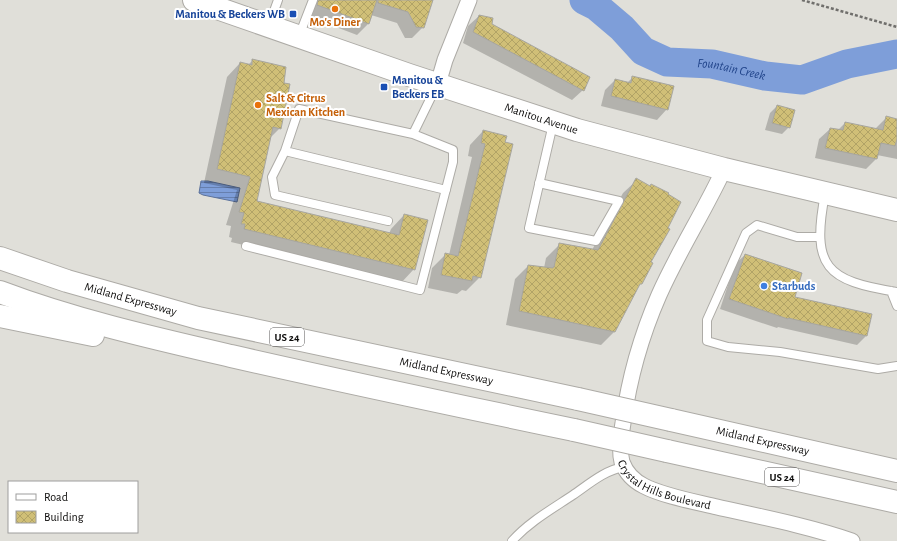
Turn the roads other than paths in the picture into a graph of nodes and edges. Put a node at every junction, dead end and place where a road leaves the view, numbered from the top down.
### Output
1 (194, 0) edge
2 (278, 0) edge
3 (314, 0) edge
4 (469, 0) edge
5 (269, 26) junction
6 (299, 36) junction
7 (438, 84) junction
8 (553, 123) junction
9 (413, 134) junction
10 (285, 151) junction
11 (724, 169) junction
12 (539, 183) junction
13 (446, 190) junction
14 (825, 193) junction
15 (897, 210) edge
16 (388, 221) dead end
17 (819, 237) junction
18 (246, 246) dead end
19 (0, 258) edge
20 (894, 291) edge
21 (0, 292) edge
22 (897, 306) edge
23 (0, 316) edge
24 (897, 366) edge
25 (311, 374) junction
26 (624, 468) junction
27 (897, 471) edge
28 (897, 502) edge
29 (512, 541) edge
30 (852, 541) edge

1 - 5 main road, Manitou Avenue
2 - 5 lane
3 - 6 lane
4 - 7 street
5 - 6 main road, Manitou Avenue
6 - 7 main road, Manitou Avenue
7 - 8 main road, Manitou Avenue
7 - 9 lane
8 - 11 main road, Manitou Avenue
8 - 12 lane
9 - 10 lane
9 - 13 lane
10 - 13 lane
10 - 16 lane
11 - 14 main road, Manitou Avenue
11 - 26 street, Crystal Hills Boulevard
12 - 12 lane
13 - 18 lane
14 - 15 main road, Manitou Avenue
14 - 17 lane
17 - 20 lane
17 - 24 lane
19 - 27 main road, Midland Expressway / US 24, bridge
20 - 22 lane
21 - 25 main road, US 24
23 - 25 main road
25 - 28 main road, US 24, bridge
26 - 29 lane
26 - 30 street, Crystal Hills Boulevard

